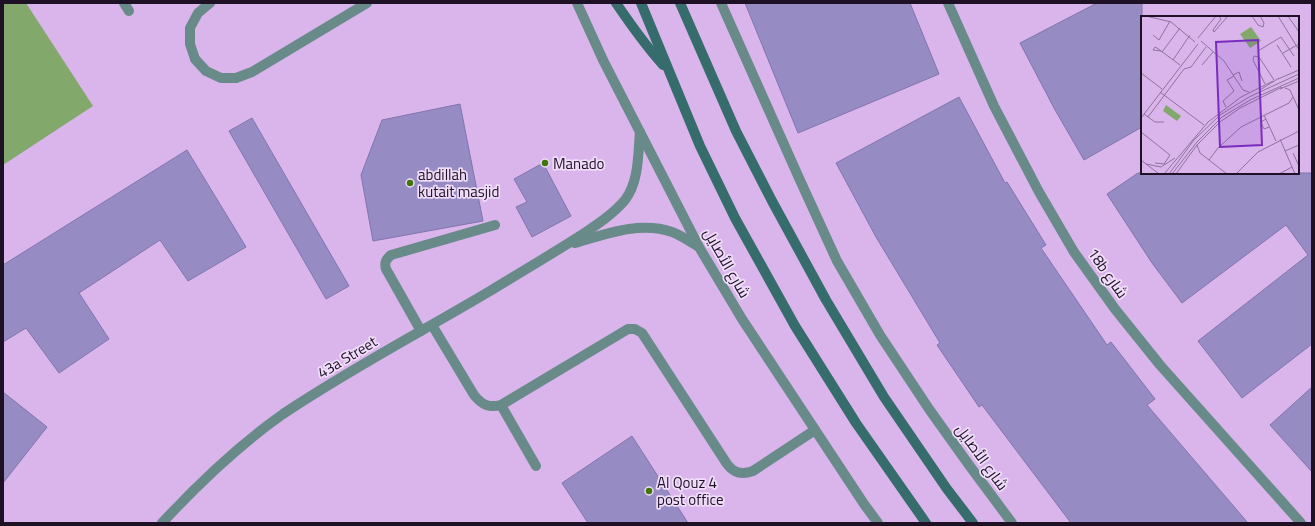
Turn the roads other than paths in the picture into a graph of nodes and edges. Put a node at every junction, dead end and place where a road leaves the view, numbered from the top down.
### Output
1 (210, 3) edge
2 (368, 3) edge
3 (577, 3) edge
4 (616, 3) edge
5 (641, 3) edge
6 (680, 3) edge
7 (721, 3) edge
8 (948, 3) edge
9 (669, 71) junction
10 (640, 132) junction
11 (495, 225) dead end
12 (567, 245) junction
13 (699, 247) junction
14 (432, 325) junction
15 (422, 330) junction
16 (501, 405) junction
17 (815, 430) junction
18 (536, 466) dead end
19 (162, 523) edge
20 (878, 523) edge
21 (926, 523) edge
22 (973, 523) edge
23 (1012, 523) edge
24 (1301, 523) edge

1 - 2 street
3 - 10 street, شارع الأصايل
4 - 9 main road
5 - 9 main road
6 - 22 main road
7 - 23 street, شارع الأصايل
8 - 24 street, 18b شارع
9 - 21 main road
10 - 12 street, 43a Street
10 - 13 street, شارع الأصايل
11 - 15 street
12 - 13 street, 43a Street
12 - 14 street, 43a Street
13 - 17 street, شارع الأصايل
14 - 15 street, 43a Street
14 - 16 street
15 - 19 street, 43a Street
16 - 17 street
16 - 18 street
17 - 20 street, شارع الأصايل

